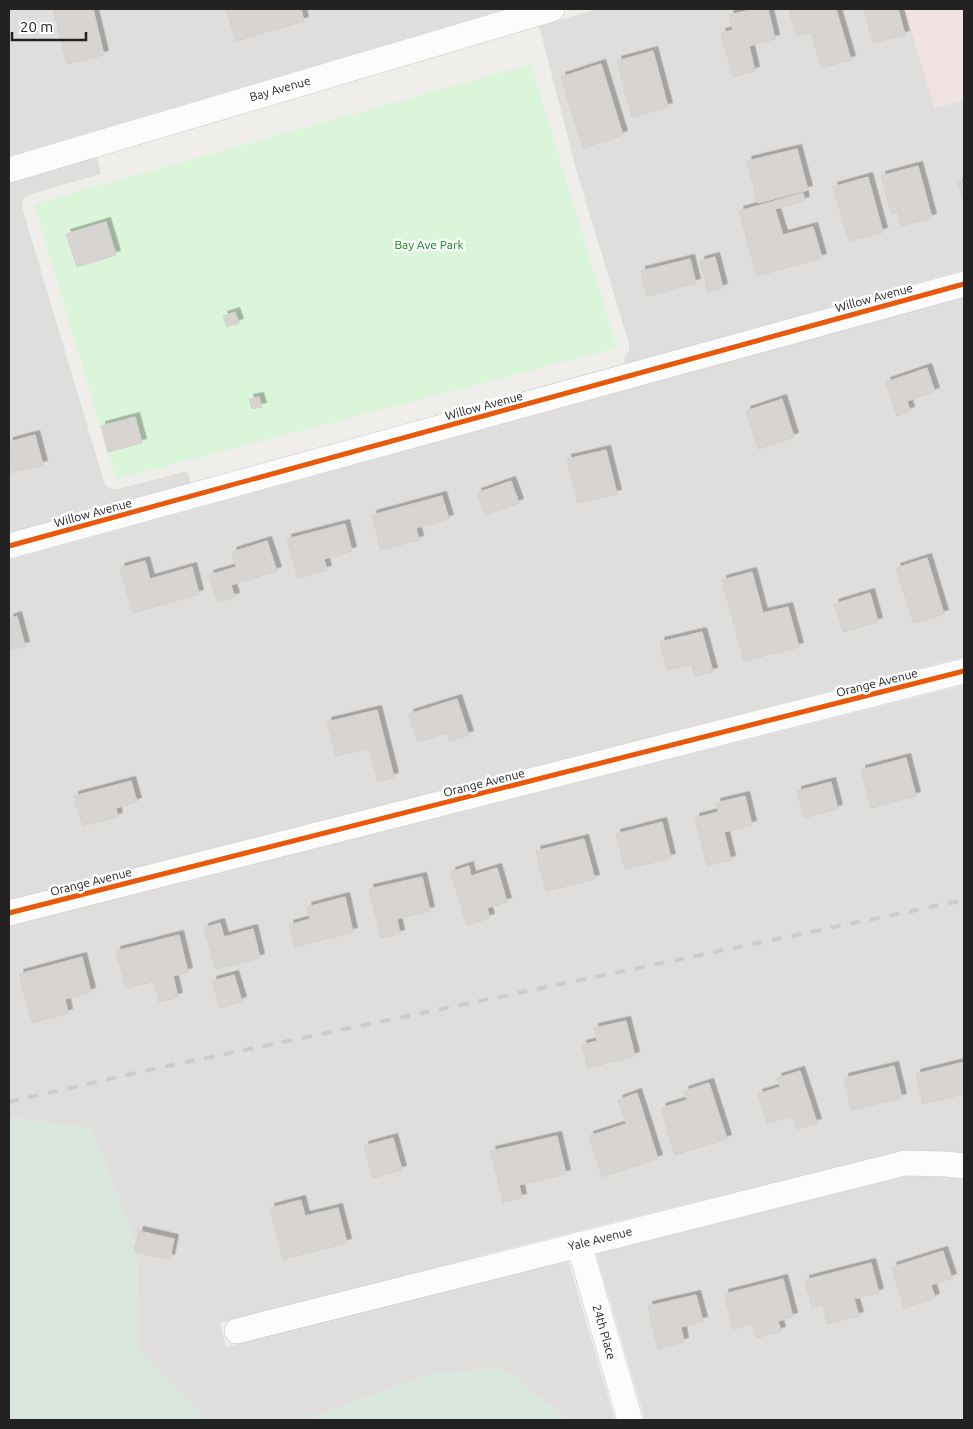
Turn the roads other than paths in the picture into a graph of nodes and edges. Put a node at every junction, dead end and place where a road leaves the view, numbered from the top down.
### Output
1 (552, 9) edge
2 (9, 170) edge
3 (964, 284) edge
4 (9, 546) edge
5 (964, 672) edge
6 (9, 913) edge
7 (964, 1166) edge
8 (578, 1244) junction
9 (237, 1331) dead end
10 (630, 1420) edge

1 - 2 street, Bay Avenue
3 - 4 street, Willow Avenue
5 - 6 street, Orange Avenue
7 - 8 street, Yale Avenue
8 - 9 street, Yale Avenue
8 - 10 street, 24th Place

